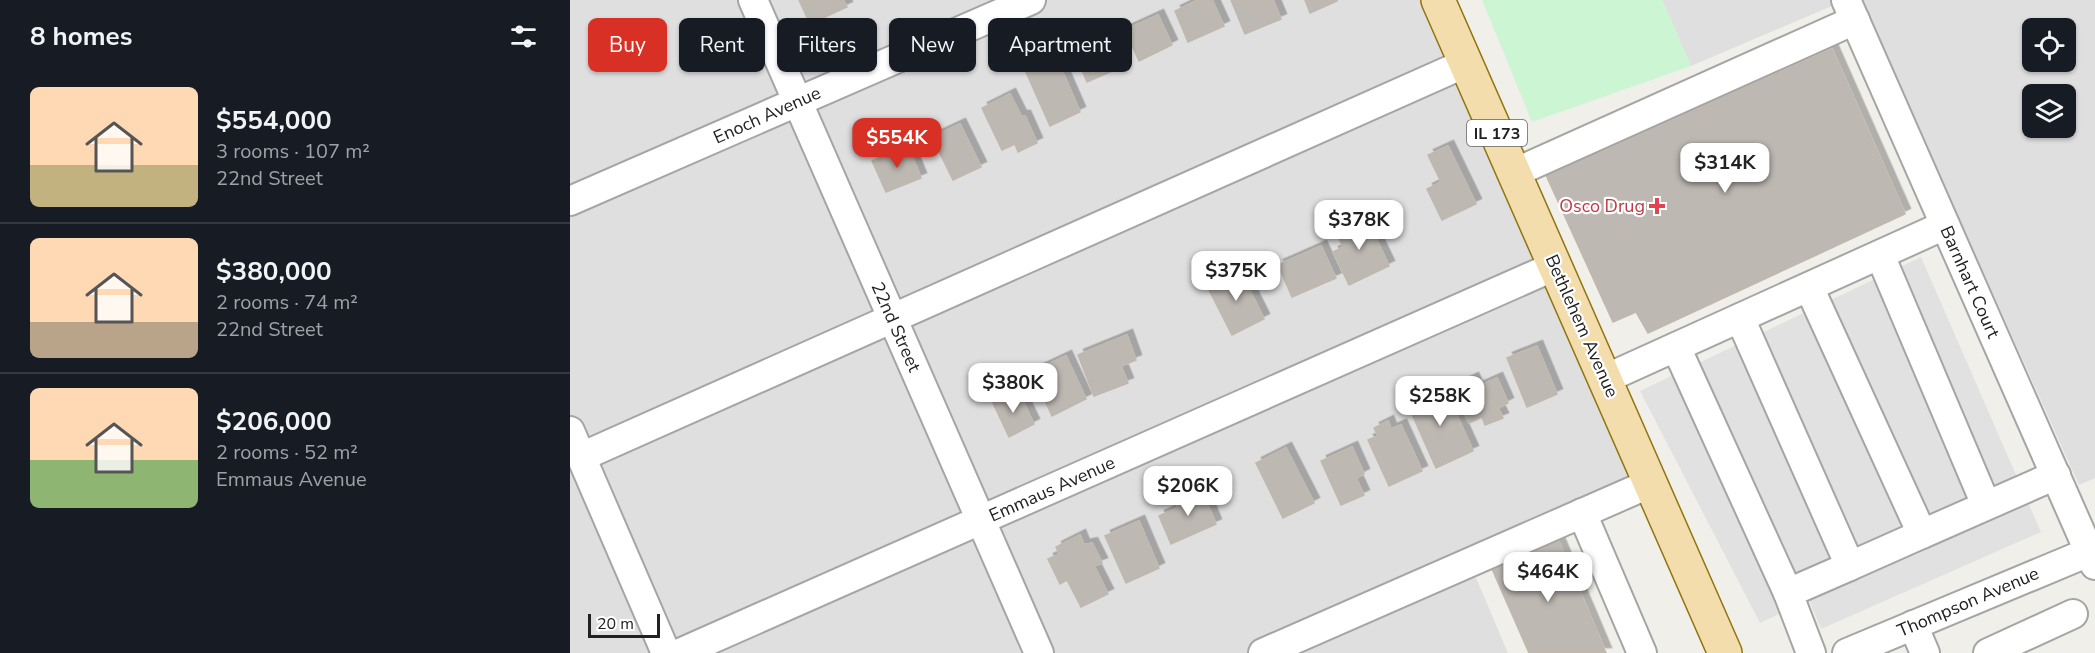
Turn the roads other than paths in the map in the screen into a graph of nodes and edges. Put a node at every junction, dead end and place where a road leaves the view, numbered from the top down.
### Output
1 (753, 0) edge
2 (1030, 0) edge
3 (1438, 0) edge
4 (1851, 10) edge
5 (1466, 63) junction
6 (798, 102) junction
7 (1514, 173) junction
8 (570, 201) edge
9 (1945, 225) junction
10 (1880, 255) junction
11 (1555, 266) junction
12 (1809, 287) junction
13 (892, 318) junction
14 (1740, 318) junction
15 (1676, 347) junction
16 (1605, 379) junction
17 (575, 444) edge
18 (2056, 475) junction
19 (1651, 483) junction
20 (1986, 505) junction
21 (1582, 513) junction
22 (981, 520) junction
23 (1922, 534) junction
24 (2092, 558) edge
25 (1850, 566) junction
26 (1788, 593) junction
27 (2073, 614) dead end
28 (1913, 626) junction
29 (666, 653) edge
30 (680, 653) edge
31 (1039, 653) edge
32 (1263, 653) edge
33 (1642, 653) edge
34 (1725, 653) edge
35 (1811, 653) edge
36 (1847, 653) edge
37 (1925, 653) edge
38 (1988, 653) edge

1 - 6 street, 22nd Street
2 - 6 street, Enoch Avenue
3 - 5 main road, Bethlehem Avenue / IL 173
4 - 7 street
4 - 9 street, Barnhart Court
5 - 7 main road, Bethlehem Avenue / IL 173
5 - 13 street
6 - 8 street, Enoch Avenue
6 - 13 street, 22nd Street
7 - 11 main road, Bethlehem Avenue / IL 173
9 - 10 street
9 - 18 street, Barnhart Court
10 - 12 street
10 - 20 street
11 - 16 main road, Bethlehem Avenue / IL 173
11 - 22 street, Emmaus Avenue
12 - 14 street
12 - 23 street
13 - 17 street
13 - 22 street, 22nd Street
14 - 15 street
14 - 25 street
15 - 16 street
15 - 26 street
16 - 19 main road, Bethlehem Avenue / IL 173
17 - 29 street
18 - 20 street
18 - 24 street, Barnhart Court
19 - 21 street
19 - 34 main road, Bethlehem Avenue / IL 173
20 - 23 street
21 - 32 street
21 - 33 street
22 - 30 street, Emmaus Avenue
22 - 31 street, 22nd Street
23 - 25 street
24 - 28 street, Thompson Avenue
25 - 26 street
26 - 35 street
27 - 38 street
28 - 36 street, Thompson Avenue
28 - 37 street

